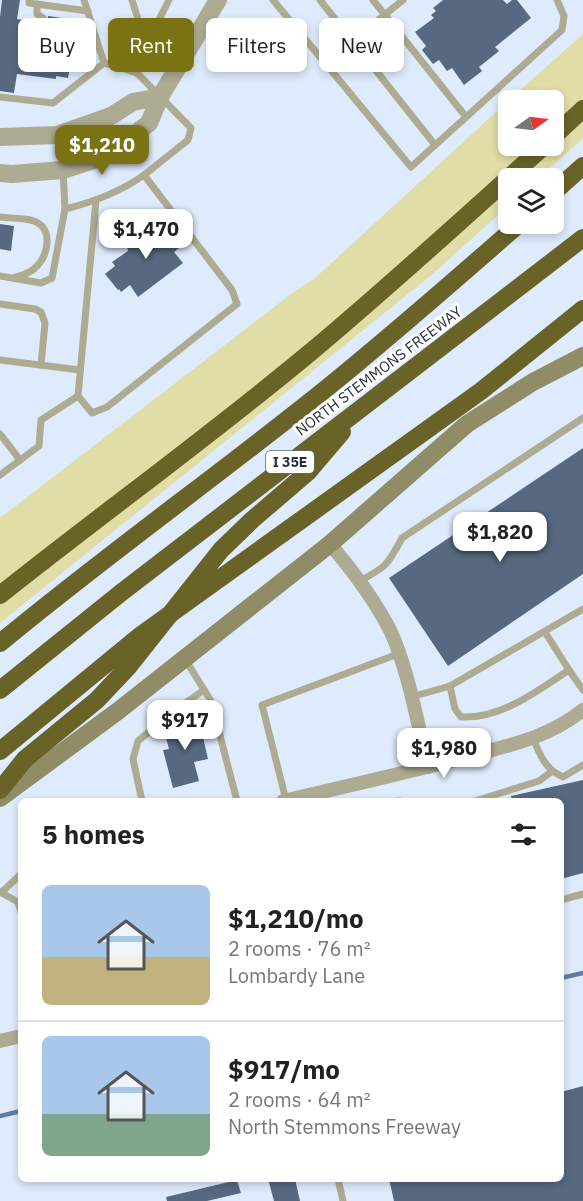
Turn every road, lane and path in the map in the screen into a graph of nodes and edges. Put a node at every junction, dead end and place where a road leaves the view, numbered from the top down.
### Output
1 (29, 0) edge
2 (84, 0) edge
3 (132, 0) edge
4 (170, 0) edge
5 (218, 0) edge
6 (273, 0) edge
7 (320, 0) edge
8 (373, 0) edge
9 (403, 0) edge
10 (557, 0) edge
11 (37, 4) junction
12 (88, 11) junction
13 (384, 15) junction
14 (42, 18) dead end
15 (90, 18) edge
16 (138, 18) edge
17 (160, 18) edge
18 (334, 18) edge
19 (380, 18) edge
20 (96, 39) edge
21 (319, 57) edge
22 (104, 63) junction
23 (332, 72) edge
24 (377, 72) edge
25 (137, 73) joint
26 (0, 97) edge
27 (160, 97) junction
28 (583, 109) edge
29 (466, 117) junction
30 (564, 127) edge
31 (0, 137) edge
32 (435, 145) junction
33 (533, 156) edge
34 (583, 166) edge
35 (63, 171) junction
36 (0, 173) edge
37 (144, 175) junction
38 (564, 183) edge
39 (96, 200) junction
40 (65, 209) junction
41 (0, 218) edge
42 (508, 234) edge
43 (583, 238) edge
44 (0, 276) edge
45 (14, 278) junction
46 (0, 304) edge
47 (583, 309) edge
48 (583, 356) edge
49 (0, 360) edge
50 (41, 365) junction
51 (80, 369) junction
52 (78, 396) junction
53 (371, 399) junction
54 (583, 418) edge
55 (0, 434) edge
56 (20, 460) junction
57 (0, 475) edge
58 (330, 544) junction
59 (360, 581) junction
60 (0, 596) edge
61 (583, 609) edge
62 (545, 632) junction
63 (0, 643) edge
64 (398, 654) junction
65 (185, 659) junction
66 (568, 670) junction
67 (450, 686) junction
68 (0, 690) edge
69 (204, 690) junction
70 (583, 690) edge
71 (411, 697) junction
72 (583, 710) edge
73 (533, 739) junction
74 (0, 751) edge
75 (583, 765) edge
76 (428, 767) junction
77 (551, 772) junction
78 (0, 790) edge
79 (324, 796) edge
80 (0, 798) edge
81 (141, 798) edge
82 (236, 798) edge
83 (284, 798) edge
84 (308, 798) edge
85 (485, 798) edge
86 (18, 877) edge
87 (1, 892) edge
88 (583, 894) edge
89 (564, 899) edge
90 (18, 902) edge
91 (18, 1036) edge
92 (0, 1041) edge
93 (339, 1182) edge
94 (343, 1201) edge

1 - 11 lane
2 - 12 lane
3 - 16 lane
4 - 17 lane
5 - 27 street
6 - 21 lane
7 - 18 lane
8 - 13 lane
9 - 13 lane
10 - 29 lane
11 - 12 lane
11 - 14 lane
12 - 15 lane
13 - 19 lane
13 - 29 lane
20 - 22 lane
22 - 25 lane
22 - 26 lane
23 - 32 lane
24 - 32 lane
25 - 27 lane
27 - 31 street
27 - 35 street
27 - 37 lane
28 - 30 highway
29 - 32 lane
33 - 60 highway
34 - 38 highway
35 - 36 street
35 - 40 lane
37 - 39 lane
37 - 52 lane
39 - 40 lane
39 - 51 lane
40 - 45 lane
41 - 45 lane
42 - 63 highway, NORTH STEMMONS FREEWAY / I 35E
43 - 53 highway, NORTH STEMMONS FREEWAY / I 35E
44 - 45 lane
46 - 50 lane
47 - 74 highway, bridge
48 - 58 main road
49 - 50 lane
50 - 51 lane
51 - 52 lane
52 - 56 lane
53 - 68 highway, NORTH STEMMONS FREEWAY / I 35E
53 - 78 highway
54 - 59 lane
55 - 56 lane
56 - 57 lane
58 - 59 street
58 - 65 main road
59 - 64 street
61 - 62 lane
62 - 66 lane
62 - 67 lane
64 - 71 street
64 - 83 lane
65 - 69 lane
65 - 80 main road
66 - 67 lane
66 - 70 lane
67 - 71 lane
69 - 81 lane
69 - 82 lane
71 - 76 street
72 - 73 street
73 - 76 street
73 - 77 lane
75 - 77 lane
76 - 79 street
77 - 85 lane
79 - 84 street
86 - 87 lane
87 - 90 lane
88 - 89 lane
91 - 92 street
93 - 94 lane

